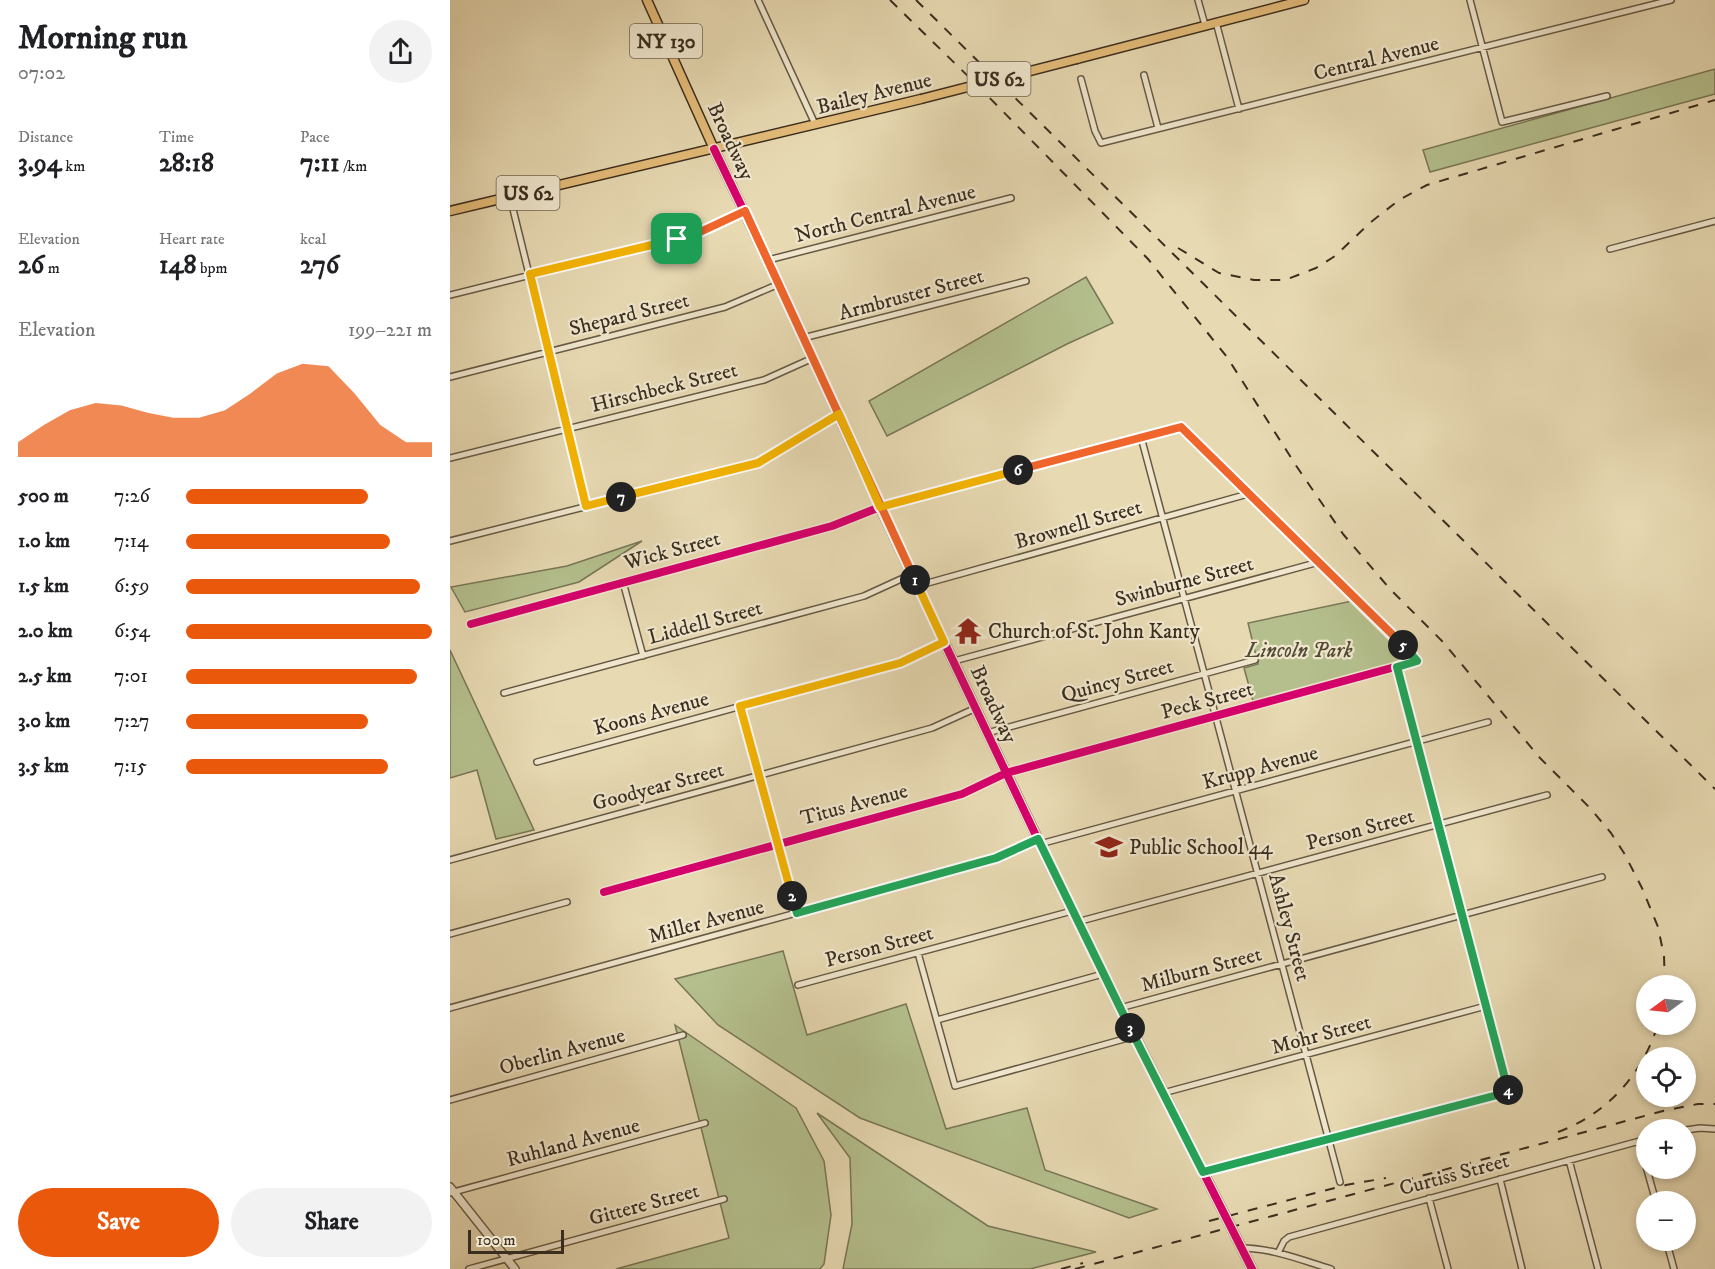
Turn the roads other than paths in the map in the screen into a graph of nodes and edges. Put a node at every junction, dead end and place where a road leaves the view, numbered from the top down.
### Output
1 (647, 0) edge
2 (758, 0) edge
3 (1198, 0) edge
4 (1304, 0) edge
5 (1470, 0) edge
6 (1671, 0) edge
7 (1289, 2) edge
8 (1216, 22) junction
9 (1205, 26) junction
10 (1483, 47) junction
11 (1144, 75) dead end
12 (1081, 79) dead end
13 (1607, 96) dead end
14 (1239, 109) junction
15 (816, 126) junction
16 (1158, 128) junction
17 (714, 150) junction
18 (510, 197) junction
19 (1011, 198) dead end
20 (450, 211) edge
21 (745, 211) junction
22 (1715, 221) edge
23 (1610, 249) dead end
24 (768, 260) junction
25 (530, 274) junction
26 (1026, 281) dead end
27 (779, 284) junction
28 (450, 295) edge
29 (803, 338) junction
30 (549, 351) junction
31 (813, 358) junction
32 (450, 376) edge
33 (839, 414) junction
34 (568, 428) junction
35 (1141, 437) junction
36 (450, 458) edge
37 (1248, 494) junction
38 (586, 506) junction
39 (880, 507) junction
40 (1163, 518) junction
41 (450, 542) edge
42 (1319, 562) junction
43 (912, 574) junction
44 (623, 582) junction
45 (917, 585) junction
46 (1185, 598) junction
47 (471, 624) dead end
48 (944, 642) junction
49 (643, 656) junction
50 (1255, 660) dead end
51 (954, 661) junction
52 (1397, 667) junction
53 (1205, 674) junction
54 (504, 693) dead end
55 (740, 706) junction
56 (976, 708) junction
57 (1217, 716) junction
58 (1488, 722) dead end
59 (987, 733) junction
60 (1418, 742) junction
61 (537, 762) dead end
62 (1006, 772) junction
63 (759, 775) junction
64 (1237, 790) junction
65 (1547, 795) dead end
66 (1439, 825) junction
67 (1039, 841) junction
68 (778, 843) junction
69 (450, 860) edge
70 (1259, 874) junction
71 (1602, 877) dead end
72 (604, 892) dead end
73 (567, 902) dead end
74 (1072, 911) junction
75 (797, 913) junction
76 (1462, 916) junction
77 (1077, 922) junction
78 (450, 934) edge
79 (918, 953) junction
80 (1283, 964) junction
81 (1103, 974) junction
82 (798, 986) dead end
83 (1486, 1006) junction
84 (450, 1008) edge
85 (1120, 1008) junction
86 (937, 1020) junction
87 (683, 1035) dead end
88 (1135, 1036) junction
89 (1306, 1055) junction
90 (1163, 1093) junction
91 (450, 1100) edge
92 (705, 1123) dead end
93 (1696, 1129) edge
94 (1715, 1130) edge
95 (1329, 1139) junction
96 (1636, 1142) edge
97 (1569, 1160) junction
98 (1203, 1172) junction
99 (1500, 1179) junction
100 (1340, 1182) dead end
101 (451, 1191) edge
102 (1429, 1198) junction
103 (724, 1199) dead end
104 (1241, 1248) junction
105 (1669, 1251) edge
106 (1278, 1252) junction
107 (507, 1259) junction
108 (469, 1269) edge
109 (515, 1269) edge
110 (1252, 1269) edge
111 (1331, 1269) edge
112 (1448, 1269) edge
113 (1522, 1269) edge
114 (1598, 1269) edge
115 (1674, 1269) edge

1 - 17 main road, Broadway / NY 130
2 - 15 street
3 - 9 street
4 - 7 main road, Bailey Avenue / US 62
5 - 10 street
6 - 10 street, Central Avenue
7 - 8 main road, Bailey Avenue / US 62
8 - 9 main road, Bailey Avenue / US 62
8 - 14 street
9 - 15 main road, Bailey Avenue / US 62, bridge
10 - 13 street
10 - 14 street, Central Avenue
11 - 16 street
12 - 16 street, Central Avenue
14 - 16 street, Central Avenue
15 - 17 main road, Bailey Avenue / US 62
17 - 18 main road, Bailey Avenue / US 62
17 - 21 main road, Broadway
18 - 20 main road, Bailey Avenue / US 62
18 - 25 street
19 - 24 street, North Central Avenue
21 - 24 main road, Broadway
21 - 25 street
22 - 23 street
24 - 27 main road, Broadway
25 - 28 street
25 - 30 street
26 - 29 street, Armbruster Street
27 - 29 main road, Broadway
27 - 30 street, Shepard Street
29 - 31 main road, Broadway
30 - 32 street, Shepard Street
30 - 34 street
31 - 33 main road, Broadway
31 - 34 street, Hirschbeck Street
33 - 38 street
33 - 39 main road, Broadway
34 - 36 street, Hirschbeck Street
34 - 38 street
35 - 37 street, Wick Street
35 - 39 street, Wick Street
35 - 40 street, Ashley Street
37 - 40 street, Brownell Street
37 - 42 street
38 - 41 street
39 - 43 main road, Broadway
39 - 44 street, Wick Street
40 - 45 street, Brownell Street
40 - 46 street, Ashley Street
42 - 46 street, Swinburne Street
42 - 52 street, Peck Street
43 - 45 main road, Broadway
43 - 49 street, Liddell Street
44 - 47 street, Wick Street
44 - 49 street
45 - 48 main road, Broadway
46 - 51 street, Swinburne Street
46 - 53 street, Ashley Street
48 - 51 main road, Broadway
48 - 55 street, Koons Avenue
49 - 54 street, Liddell Street
50 - 53 street, Quincy Street
51 - 56 main road, Broadway
52 - 57 street, Peck Street
52 - 60 street
53 - 57 street, Ashley Street
53 - 59 street, Quincy Street
55 - 61 street, Koons Avenue
55 - 63 street
56 - 59 main road, Broadway
56 - 63 street, Goodyear Street
57 - 62 street, Peck Street
57 - 64 street, Ashley Street
58 - 60 street, Krupp Avenue
59 - 62 main road, Broadway
60 - 64 street, Krupp Avenue
60 - 66 street
62 - 67 main road, Broadway
62 - 68 street, Titus Avenue
63 - 68 street
63 - 69 street, Goodyear Street
64 - 67 street, Krupp Avenue
64 - 70 street, Ashley Street
65 - 66 street, Person Street
66 - 70 street, Person Street
66 - 76 street
67 - 74 main road, Broadway
67 - 75 street, Miller Avenue
68 - 72 street, Titus Avenue
68 - 75 street
70 - 77 street, Person Street
70 - 80 street, Ashley Street
71 - 76 street, Milburn Street
73 - 78 street
74 - 77 main road, Broadway
74 - 79 street, Person Street
75 - 84 street, Miller Avenue
76 - 80 street, Milburn Street
76 - 83 street
77 - 81 main road, Broadway
79 - 82 street, Person Street
79 - 86 street
80 - 85 street, Milburn Street
80 - 89 street, Ashley Street
81 - 85 main road, Broadway
81 - 86 street
83 - 89 street, Mohr Street
83 - 95 street
85 - 88 main road, Broadway
86 - 88 street
87 - 91 street, Oberlin Avenue
88 - 90 main road, Broadway
89 - 90 street, Mohr Street
89 - 95 street, Ashley Street
90 - 98 main road, Broadway
92 - 101 street, Ruhland Avenue
93 - 94 street
95 - 98 street
95 - 100 street, Ashley Street
96 - 97 street, Curtiss Street
97 - 99 street, Curtiss Street
97 - 114 street
98 - 104 main road, Broadway
99 - 102 street, Curtiss Street
99 - 113 street
101 - 107 street
102 - 106 street, Curtiss Street
102 - 112 street
103 - 107 street, Gittere Street
104 - 106 street
104 - 110 main road, Broadway
105 - 115 street
106 - 111 street
107 - 108 street, Gittere Street
107 - 109 street

